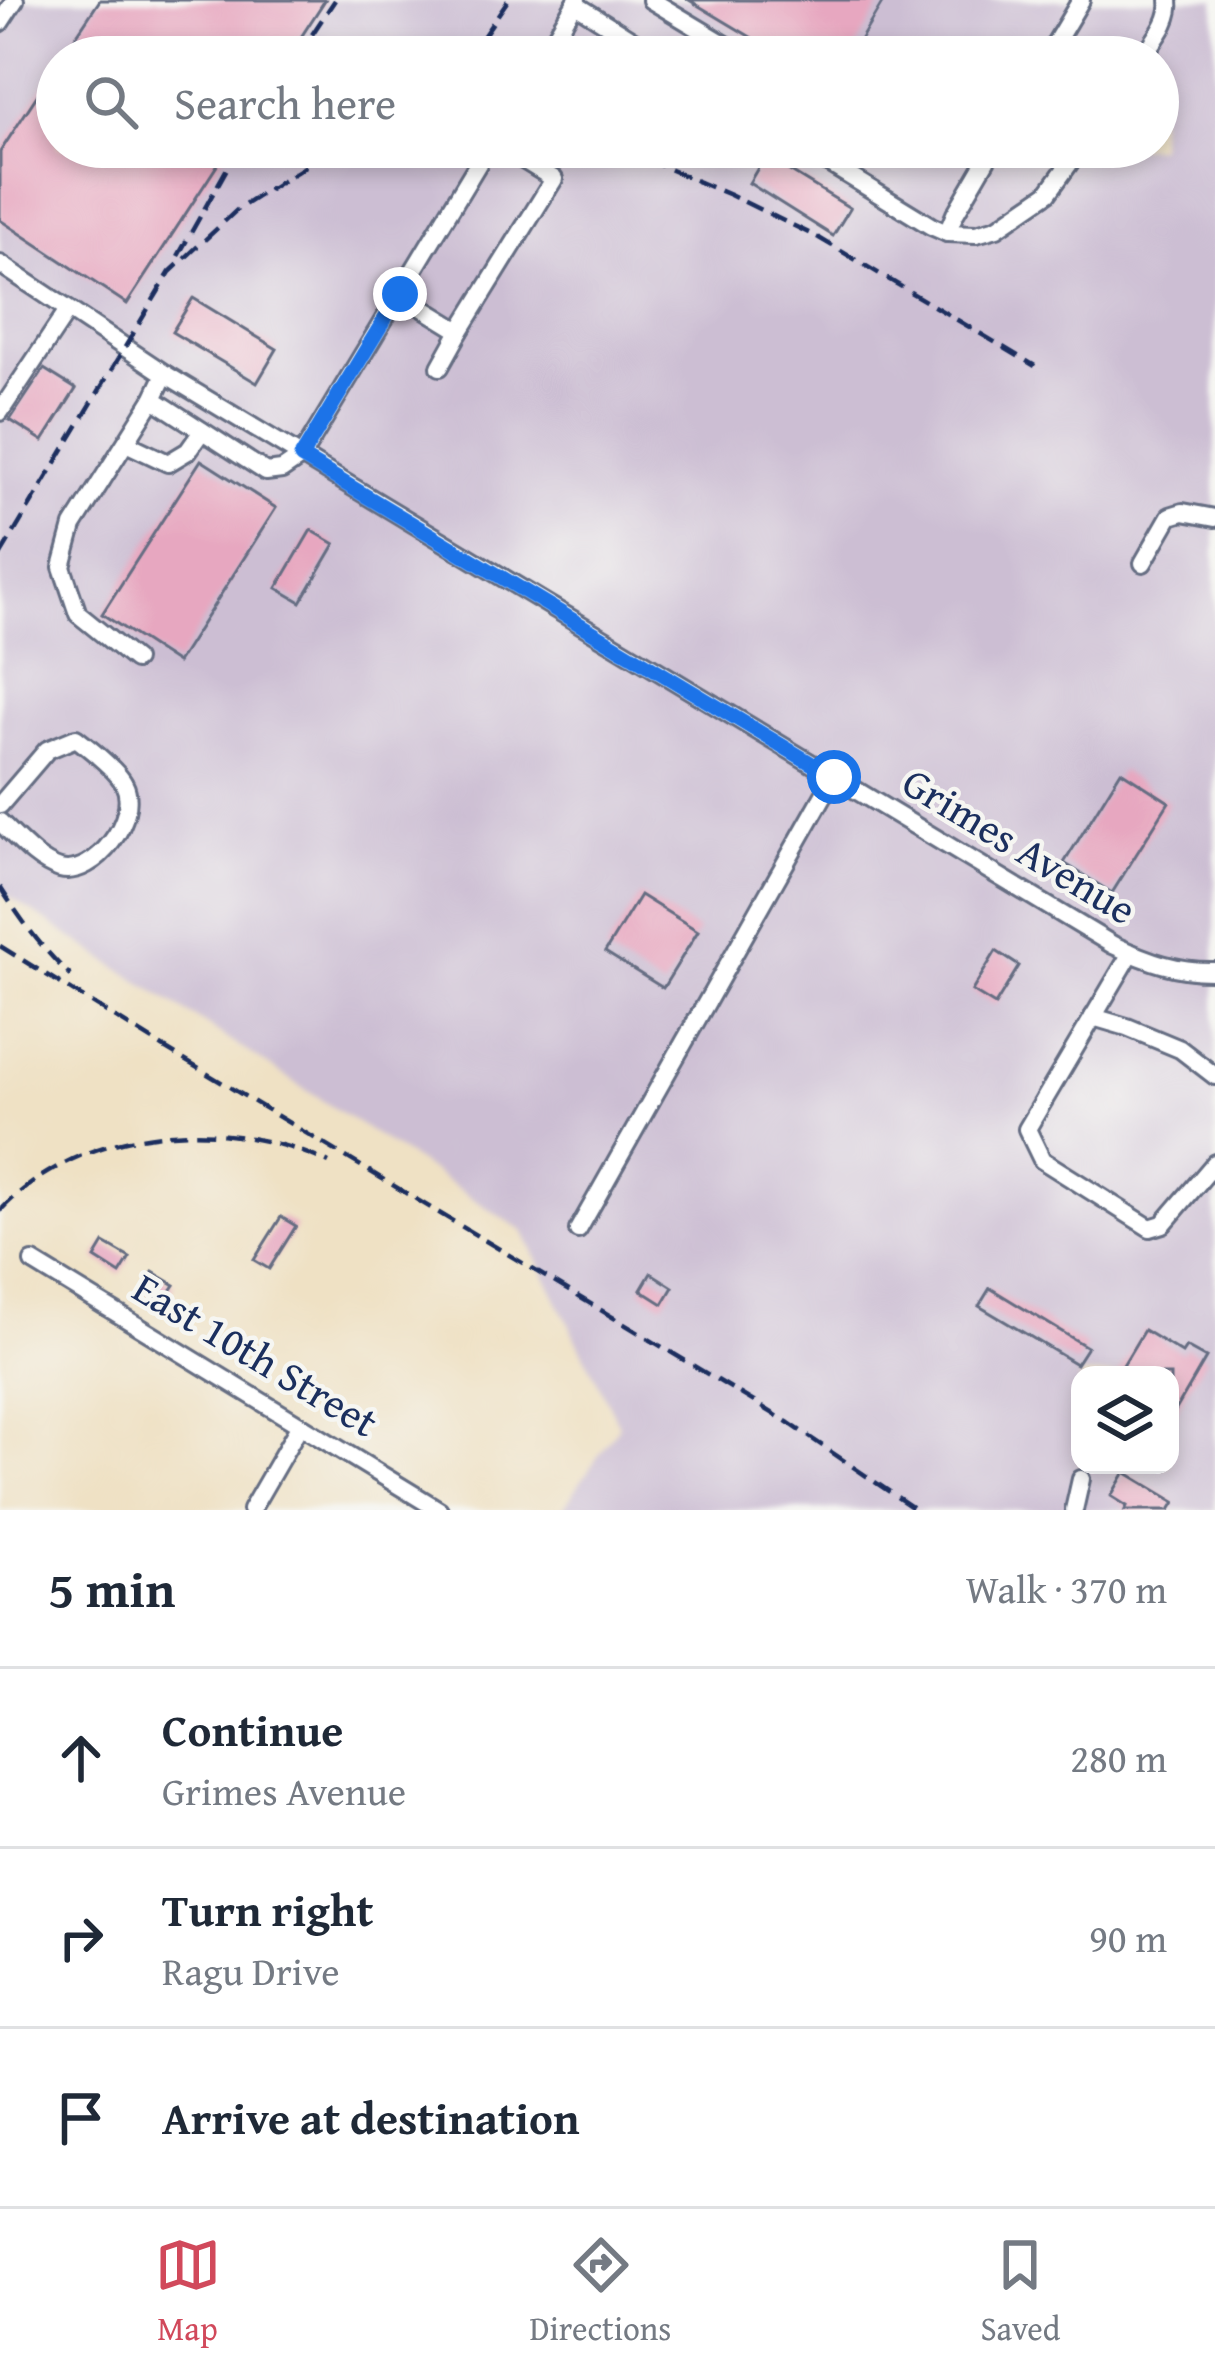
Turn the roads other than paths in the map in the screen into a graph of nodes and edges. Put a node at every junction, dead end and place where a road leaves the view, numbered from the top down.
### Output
1 (15, 0) edge
2 (651, 0) edge
3 (1081, 0) edge
4 (1169, 0) edge
5 (576, 2) edge
6 (0, 23) edge
7 (556, 36) edge
8 (627, 36) edge
9 (711, 36) edge
10 (1060, 36) edge
11 (1156, 36) edge
12 (475, 168) edge
13 (536, 168) edge
14 (835, 168) edge
15 (982, 168) edge
16 (1066, 168) edge
17 (947, 233) junction
18 (0, 264) edge
19 (400, 294) junction
20 (68, 310) junction
21 (460, 331) junction
22 (440, 367) dead end
23 (165, 374) junction
24 (153, 399) junction
25 (0, 412) edge
26 (202, 430) junction
27 (126, 443) junction
28 (301, 457) junction
29 (1215, 518) edge
30 (1143, 563) dead end
31 (135, 660) dead end
32 (834, 777) junction
33 (0, 805) edge
34 (0, 822) edge
35 (1131, 953) junction
36 (1215, 971) edge
37 (1093, 1017) junction
38 (1215, 1076) edge
39 (1215, 1162) edge
40 (578, 1230) dead end
41 (33, 1262) dead end
42 (300, 1425) junction
43 (1081, 1478) dead end
44 (251, 1510) edge
45 (439, 1510) edge
46 (1074, 1510) edge

1 - 6 street
2 - 9 street
3 - 10 street
4 - 11 street
5 - 7 street
5 - 8 street
12 - 19 street
13 - 21 street
14 - 17 street
15 - 17 street
16 - 17 street
18 - 20 street, Grimes Avenue
19 - 21 street
19 - 28 street
20 - 23 street, Grimes Avenue
20 - 25 street
21 - 22 street
23 - 24 street
23 - 28 street, Grimes Avenue
24 - 26 street
24 - 27 street
26 - 27 street
26 - 28 street
27 - 31 street
28 - 32 street, Grimes Avenue
29 - 30 street
32 - 35 street, Grimes Avenue
32 - 40 street
33 - 34 street
35 - 36 street, Grimes Avenue
35 - 37 street
37 - 38 street
37 - 39 street
41 - 42 street, East 10th Street
42 - 44 street
42 - 45 street, East 10th Street
43 - 46 street

